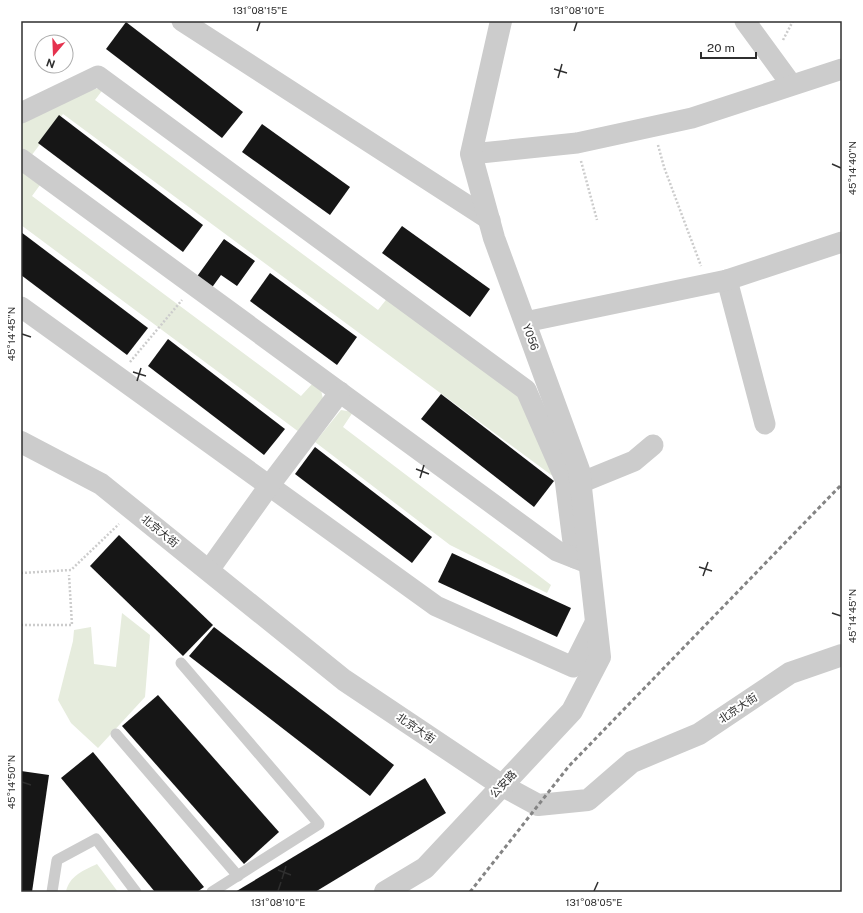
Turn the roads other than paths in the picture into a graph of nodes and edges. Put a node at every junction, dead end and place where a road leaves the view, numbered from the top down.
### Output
1 (182, 21) edge
2 (501, 21) edge
3 (745, 21) edge
4 (842, 69) edge
5 (791, 84) junction
6 (21, 114) edge
7 (471, 154) junction
8 (21, 159) edge
9 (490, 220) junction
10 (842, 242) edge
11 (717, 282) junction
12 (21, 306) edge
13 (525, 322) junction
14 (340, 392) junction
15 (764, 424) dead end
16 (21, 442) edge
17 (653, 445) dead end
18 (580, 483) junction
19 (269, 486) junction
20 (582, 561) junction
21 (209, 570) junction
22 (596, 621) junction
23 (842, 655) edge
24 (600, 657) joint
25 (181, 663) dead end
26 (116, 734) dead end
27 (501, 785) junction
28 (238, 876) junction
29 (52, 892) edge
30 (136, 892) edge
31 (212, 892) edge
32 (385, 892) edge

1 - 9 street
2 - 7 street, Y056 / Y056
3 - 5 street
4 - 5 street
5 - 7 street
6 - 20 street
7 - 9 street, Y056 / Y056
8 - 14 street
9 - 13 street, Y056 / Y056
10 - 11 street
11 - 13 street
11 - 15 street
12 - 19 street
13 - 18 street, Y056 / Y056
14 - 19 street
14 - 20 street
16 - 21 street, 北京大街
17 - 18 street
18 - 20 street, Y056 / Y056
19 - 21 street
19 - 22 street
20 - 22 street, Y056 / Y056
21 - 27 street, 北京大街
22 - 24 street, Y056 / Y056
23 - 27 street, 北京大街
24 - 27 street, 公安路
25 - 28 lane
26 - 28 lane
27 - 32 street, 公安路
28 - 31 lane
29 - 30 lane

